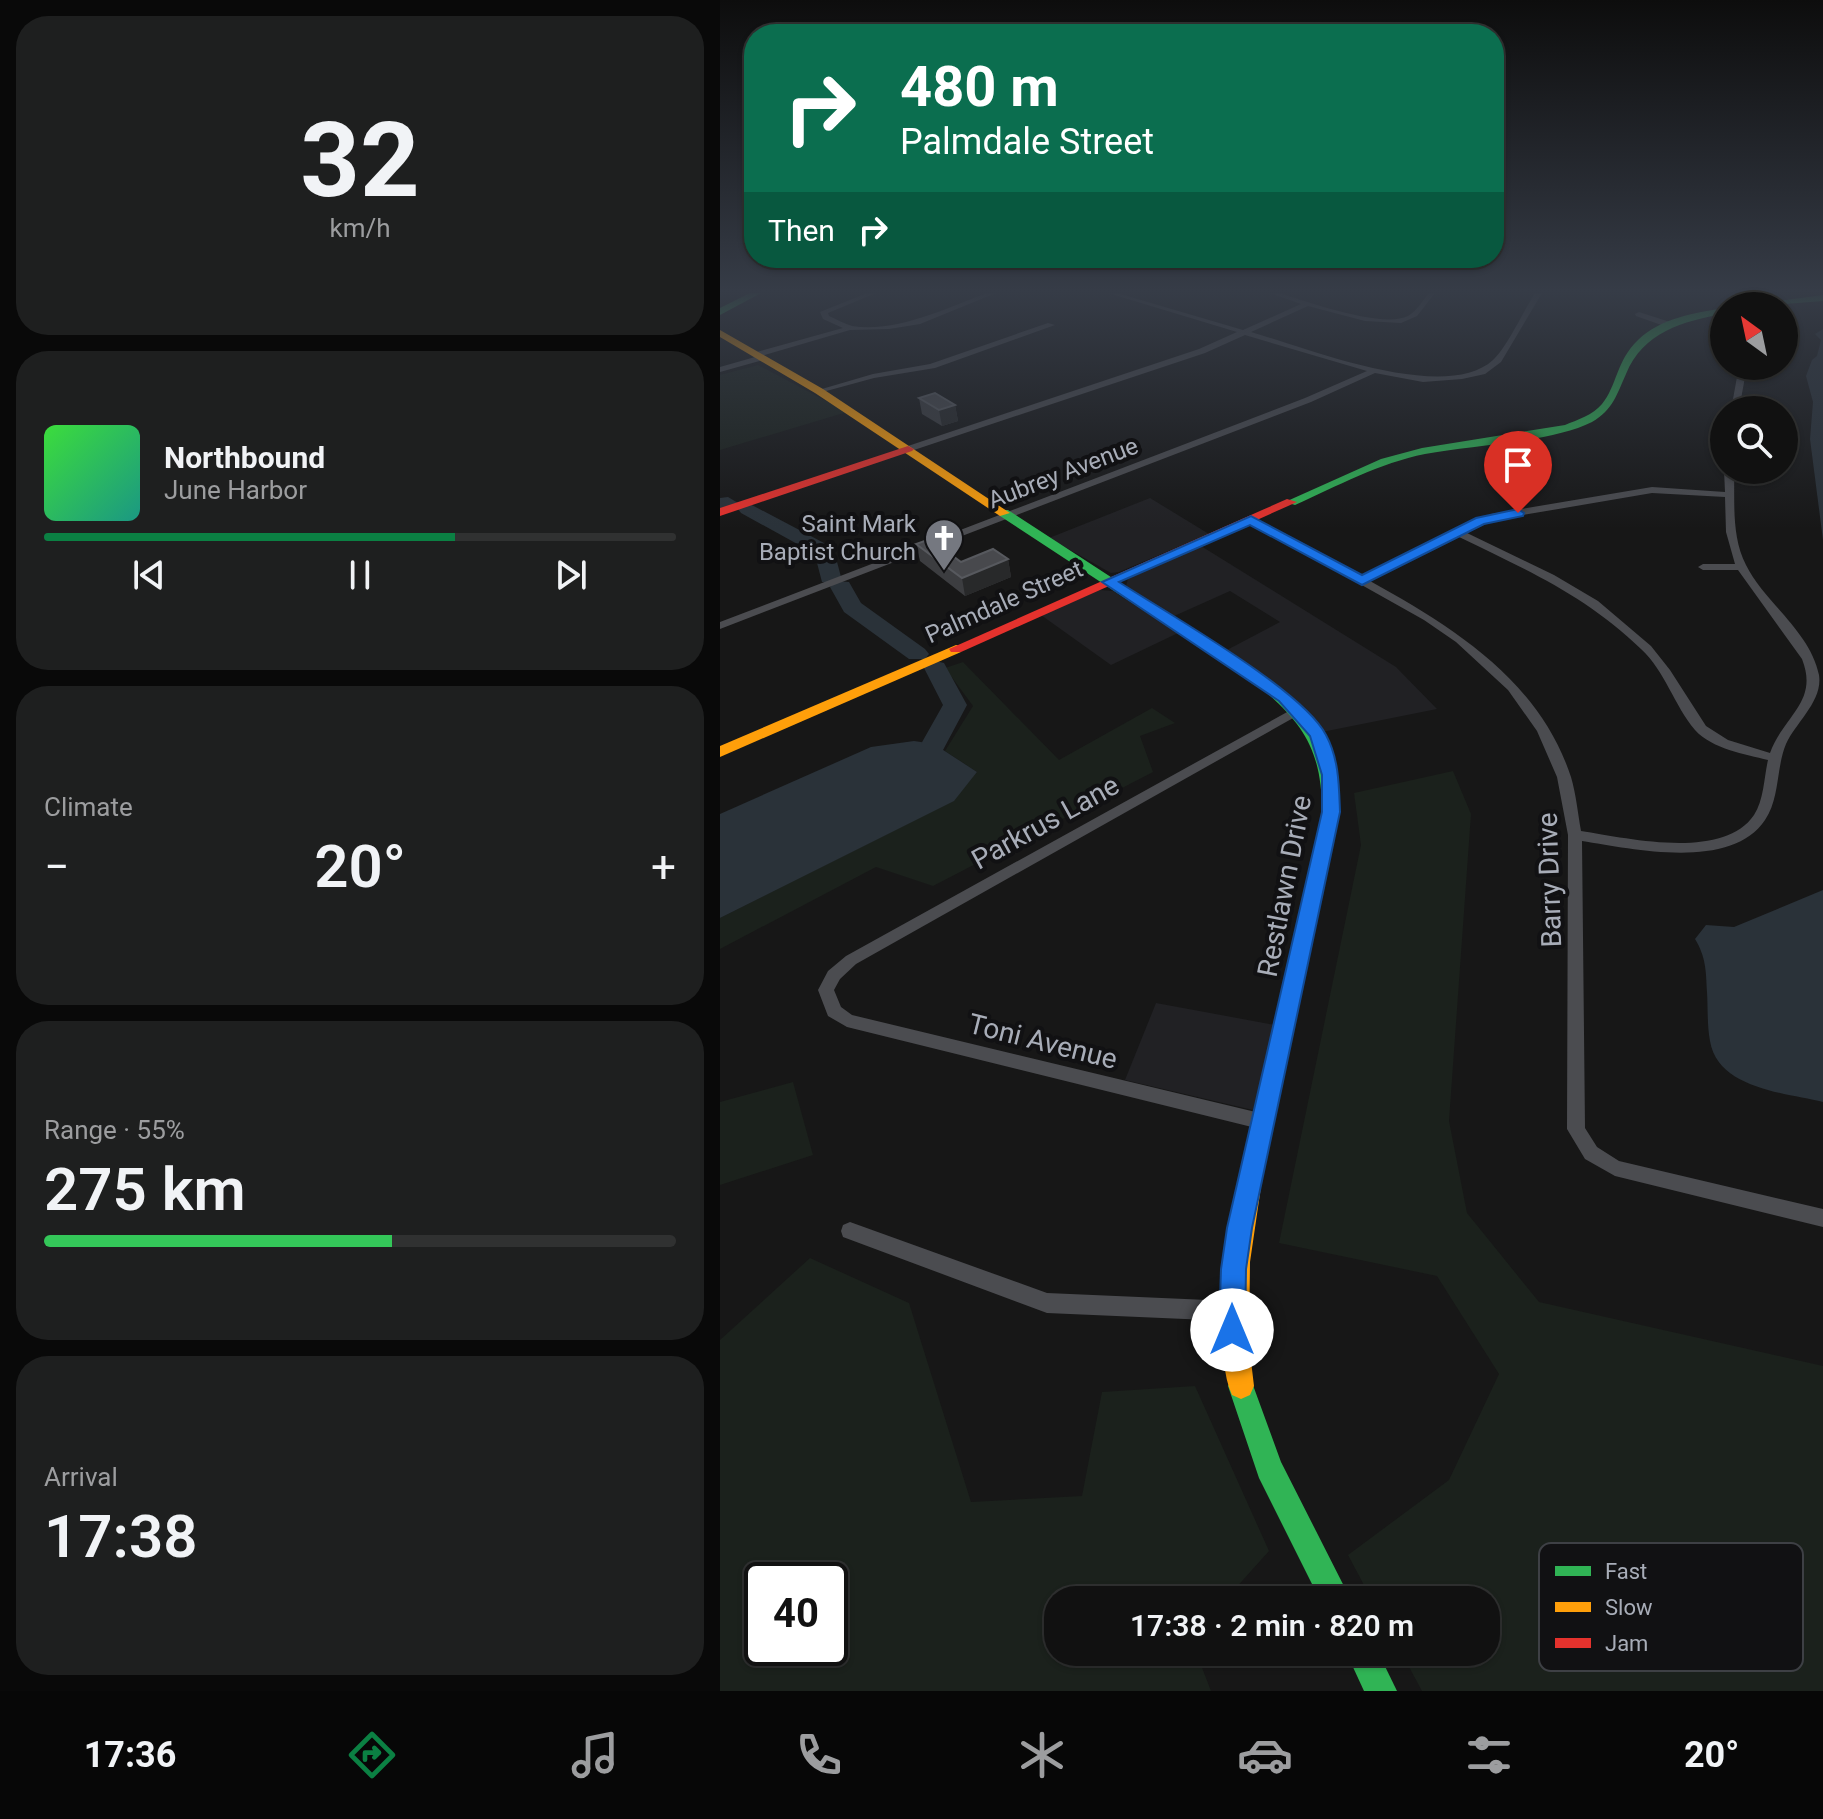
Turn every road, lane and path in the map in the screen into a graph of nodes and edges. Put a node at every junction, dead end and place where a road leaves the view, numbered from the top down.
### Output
1 (785, 372) edge
2 (897, 372) edge
3 (1139, 372) edge
4 (1371, 372) edge
5 (1377, 372) edge
6 (1477, 372) edge
7 (1625, 372) edge
8 (819, 391) junction
9 (908, 449) junction
10 (1730, 484) edge
11 (1731, 495) junction
12 (720, 512) edge
13 (1008, 516) junction
14 (1251, 520) junction
15 (1458, 532) junction
16 (1703, 567) dead end
17 (1741, 567) junction
18 (1362, 581) junction
19 (1109, 582) junction
20 (720, 626) edge
21 (1298, 710) junction
22 (720, 752) edge
23 (1774, 758) junction
24 (1575, 835) junction
25 (826, 990) joint
26 (1264, 1122) junction
27 (1823, 1218) edge
28 (850, 1231) dead end
29 (1231, 1311) junction
30 (1329, 1586) edge
31 (1369, 1666) edge
32 (1381, 1691) edge

1 - 8 street, Restlawn Drive
2 - 8 street
3 - 9 street
4 - 13 street, Aubrey Avenue
5 - 6 street
7 - 14 street, Palmdale Street
8 - 9 street, Restlawn Drive
9 - 12 street
9 - 13 street, Restlawn Drive
10 - 11 street
11 - 15 street
11 - 17 street
13 - 19 street, Restlawn Drive
13 - 20 street, Aubrey Avenue
14 - 18 street, Barry Drive
14 - 19 street, Palmdale Street
15 - 18 street
15 - 23 street
16 - 17 street
17 - 23 street
18 - 24 street, Barry Drive
19 - 21 street, Restlawn Drive
19 - 22 street, Palmdale Street
21 - 25 street, Parkrus Lane
21 - 26 street, Restlawn Drive
23 - 24 street
24 - 27 street, Barry Drive
25 - 26 street, Toni Avenue
26 - 29 street, Restlawn Drive
28 - 29 street
29 - 30 street, Restlawn Drive
31 - 32 street

